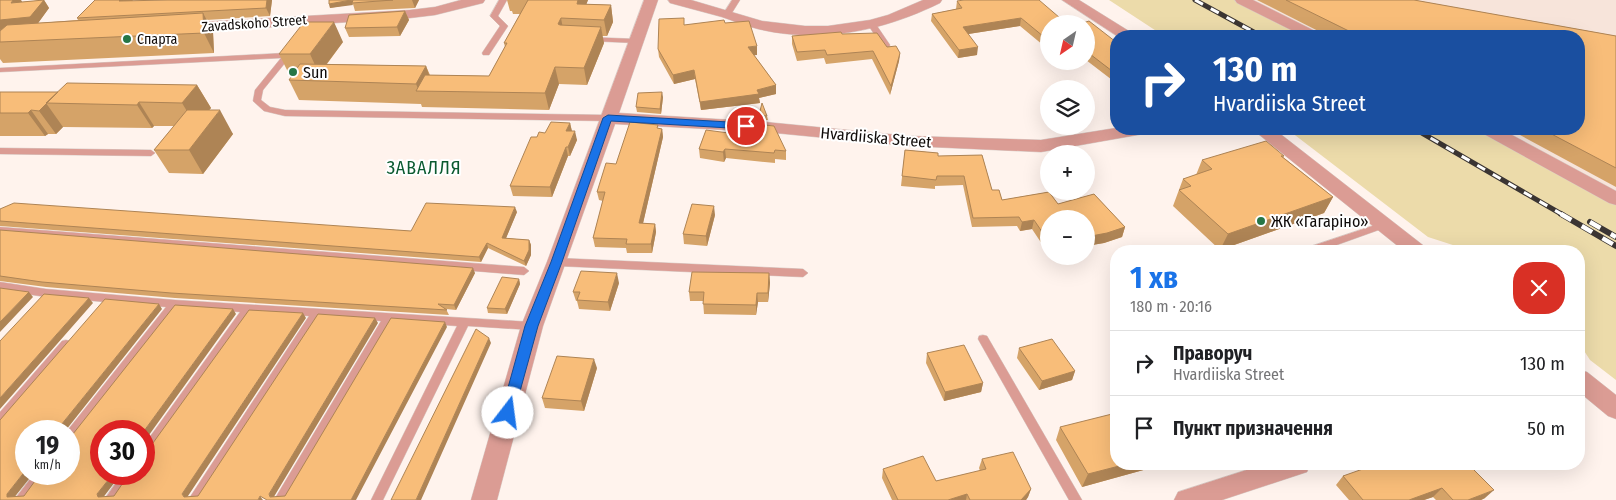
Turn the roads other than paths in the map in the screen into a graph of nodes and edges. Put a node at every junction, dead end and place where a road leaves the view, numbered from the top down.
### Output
1 (478, 0) edge
2 (503, 0) edge
3 (651, 0) edge
4 (675, 0) edge
5 (736, 0) edge
6 (935, 0) edge
7 (1069, 0) edge
8 (1242, 0) edge
9 (727, 14) junction
10 (872, 25) junction
11 (167, 29) edge
12 (1117, 30) edge
13 (1302, 30) edge
14 (577, 39) edge
15 (298, 41) edge
16 (636, 41) junction
17 (891, 52) edge
18 (486, 53) dead end
19 (287, 56) junction
20 (0, 70) edge
21 (608, 118) junction
22 (1110, 134) edge
23 (1271, 135) edge
24 (1499, 135) edge
25 (0, 151) edge
26 (152, 153) dead end
27 (1616, 199) edge
28 (1384, 225) junction
29 (0, 230) edge
30 (1327, 245) edge
31 (1409, 245) edge
32 (556, 262) junction
33 (524, 271) dead end
34 (803, 274) dead end
35 (0, 286) edge
36 (106, 298) junction
37 (175, 304) junction
38 (248, 309) junction
39 (94, 312) edge
40 (318, 312) junction
41 (389, 317) junction
42 (464, 321) junction
43 (532, 326) junction
44 (75, 334) edge
45 (982, 339) dead end
46 (1585, 384) edge
47 (1616, 409) edge
48 (0, 420) edge
49 (80, 424) edge
50 (155, 439) edge
51 (1280, 470) edge
52 (32, 485) edge
53 (121, 485) edge
54 (20, 500) edge
55 (110, 500) edge
56 (194, 500) edge
57 (280, 500) edge
58 (377, 500) edge
59 (484, 500) edge
60 (1076, 500) edge
61 (1187, 500) edge

1 - 11 street, Zavadskoho Street
2 - 18 lane
3 - 16 street
4 - 9 street
5 - 9 lane
6 - 10 street
7 - 12 street
8 - 13 street
9 - 10 street
10 - 17 lane
14 - 16 lane
15 - 19 lane
16 - 21 street
19 - 20 lane
19 - 21 lane
21 - 22 street, Hvardiiska Street
21 - 32 street
23 - 28 street
24 - 27 street
25 - 26 lane
28 - 30 lane
28 - 31 street
29 - 33 lane
32 - 34 lane
32 - 43 street
35 - 36 lane
36 - 37 lane
36 - 39 lane
37 - 38 lane
37 - 49 lane
38 - 40 lane
38 - 50 lane
40 - 41 lane
40 - 56 lane
41 - 42 lane
41 - 57 lane
42 - 43 lane
42 - 58 lane
43 - 59 street
44 - 48 lane
45 - 60 lane
46 - 47 street
51 - 61 street
52 - 54 lane
53 - 55 lane

